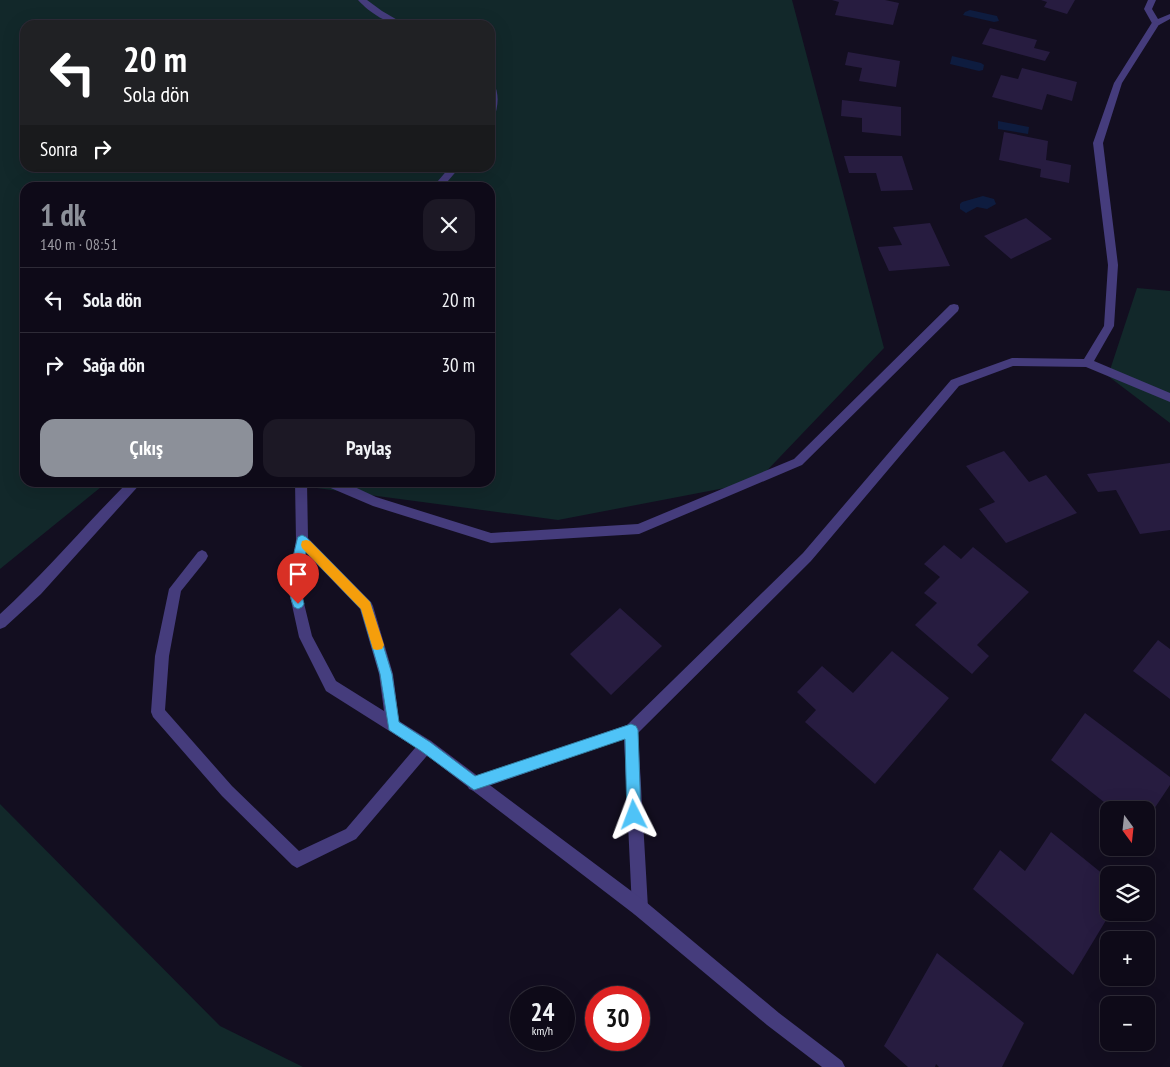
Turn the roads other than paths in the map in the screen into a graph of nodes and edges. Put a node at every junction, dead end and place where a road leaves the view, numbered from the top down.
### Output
1 (362, 0) edge
2 (1152, 0) edge
3 (1170, 16) edge
4 (392, 20) edge
5 (1156, 23) junction
6 (450, 172) edge
7 (441, 182) edge
8 (954, 308) dead end
9 (1087, 363) junction
10 (1170, 398) edge
11 (131, 487) edge
12 (301, 487) edge
13 (341, 487) edge
14 (302, 540) junction
15 (202, 556) dead end
16 (0, 623) edge
17 (393, 726) junction
18 (631, 730) junction
19 (426, 746) junction
20 (474, 784) junction
21 (640, 908) junction
22 (836, 1067) edge

1 - 4 street
2 - 5 street
3 - 5 street
5 - 9 street
6 - 7 street
8 - 13 street
9 - 10 street
9 - 18 street
11 - 16 street
12 - 14 street
14 - 17 street
14 - 17 street
15 - 19 street
17 - 19 street
18 - 20 street
18 - 21 street
19 - 20 street
20 - 21 street
21 - 22 street

